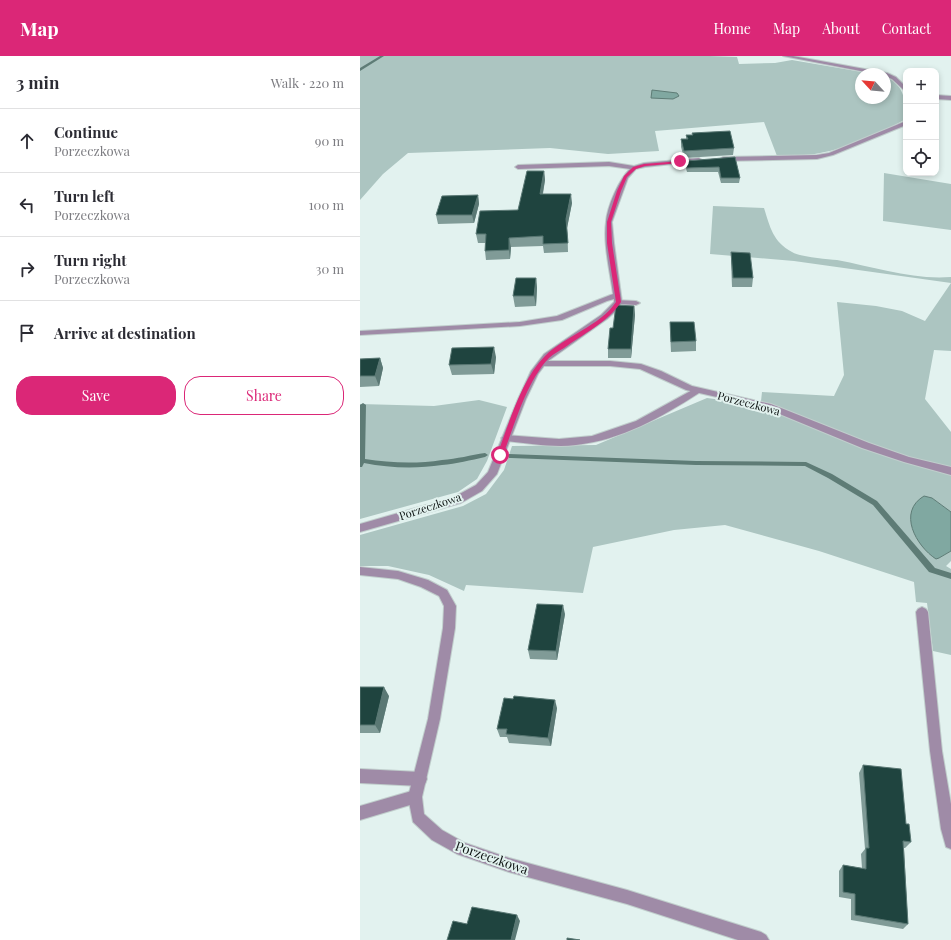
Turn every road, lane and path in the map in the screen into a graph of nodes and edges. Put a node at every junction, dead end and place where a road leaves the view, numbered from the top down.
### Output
1 (785, 56) edge
2 (855, 69) edge
3 (891, 77) edge
4 (903, 87) edge
5 (939, 97) edge
6 (951, 98) edge
7 (903, 124) edge
8 (518, 167) dead end
9 (634, 168) junction
10 (618, 298) junction
11 (636, 304) dead end
12 (360, 332) edge
13 (542, 363) junction
14 (696, 391) junction
15 (506, 438) junction
16 (951, 471) edge
17 (360, 528) edge
18 (360, 571) edge
19 (922, 612) dead end
20 (360, 776) edge
21 (420, 779) junction
22 (415, 797) junction
23 (360, 813) edge
24 (951, 842) edge
25 (761, 940) edge

1 - 2 street
3 - 4 street
5 - 6 street
7 - 9 street
8 - 9 street
9 - 10 street
10 - 11 street
10 - 12 street
10 - 13 street, Porzeczkowa
13 - 14 street, Porzeczkowa
13 - 15 street, Porzeczkowa
14 - 15 street
14 - 16 street, Porzeczkowa
15 - 17 street, Porzeczkowa
18 - 21 street, Porzeczkowa
19 - 24 street
20 - 21 street
21 - 22 street, Porzeczkowa
22 - 23 street
22 - 25 street, Porzeczkowa

